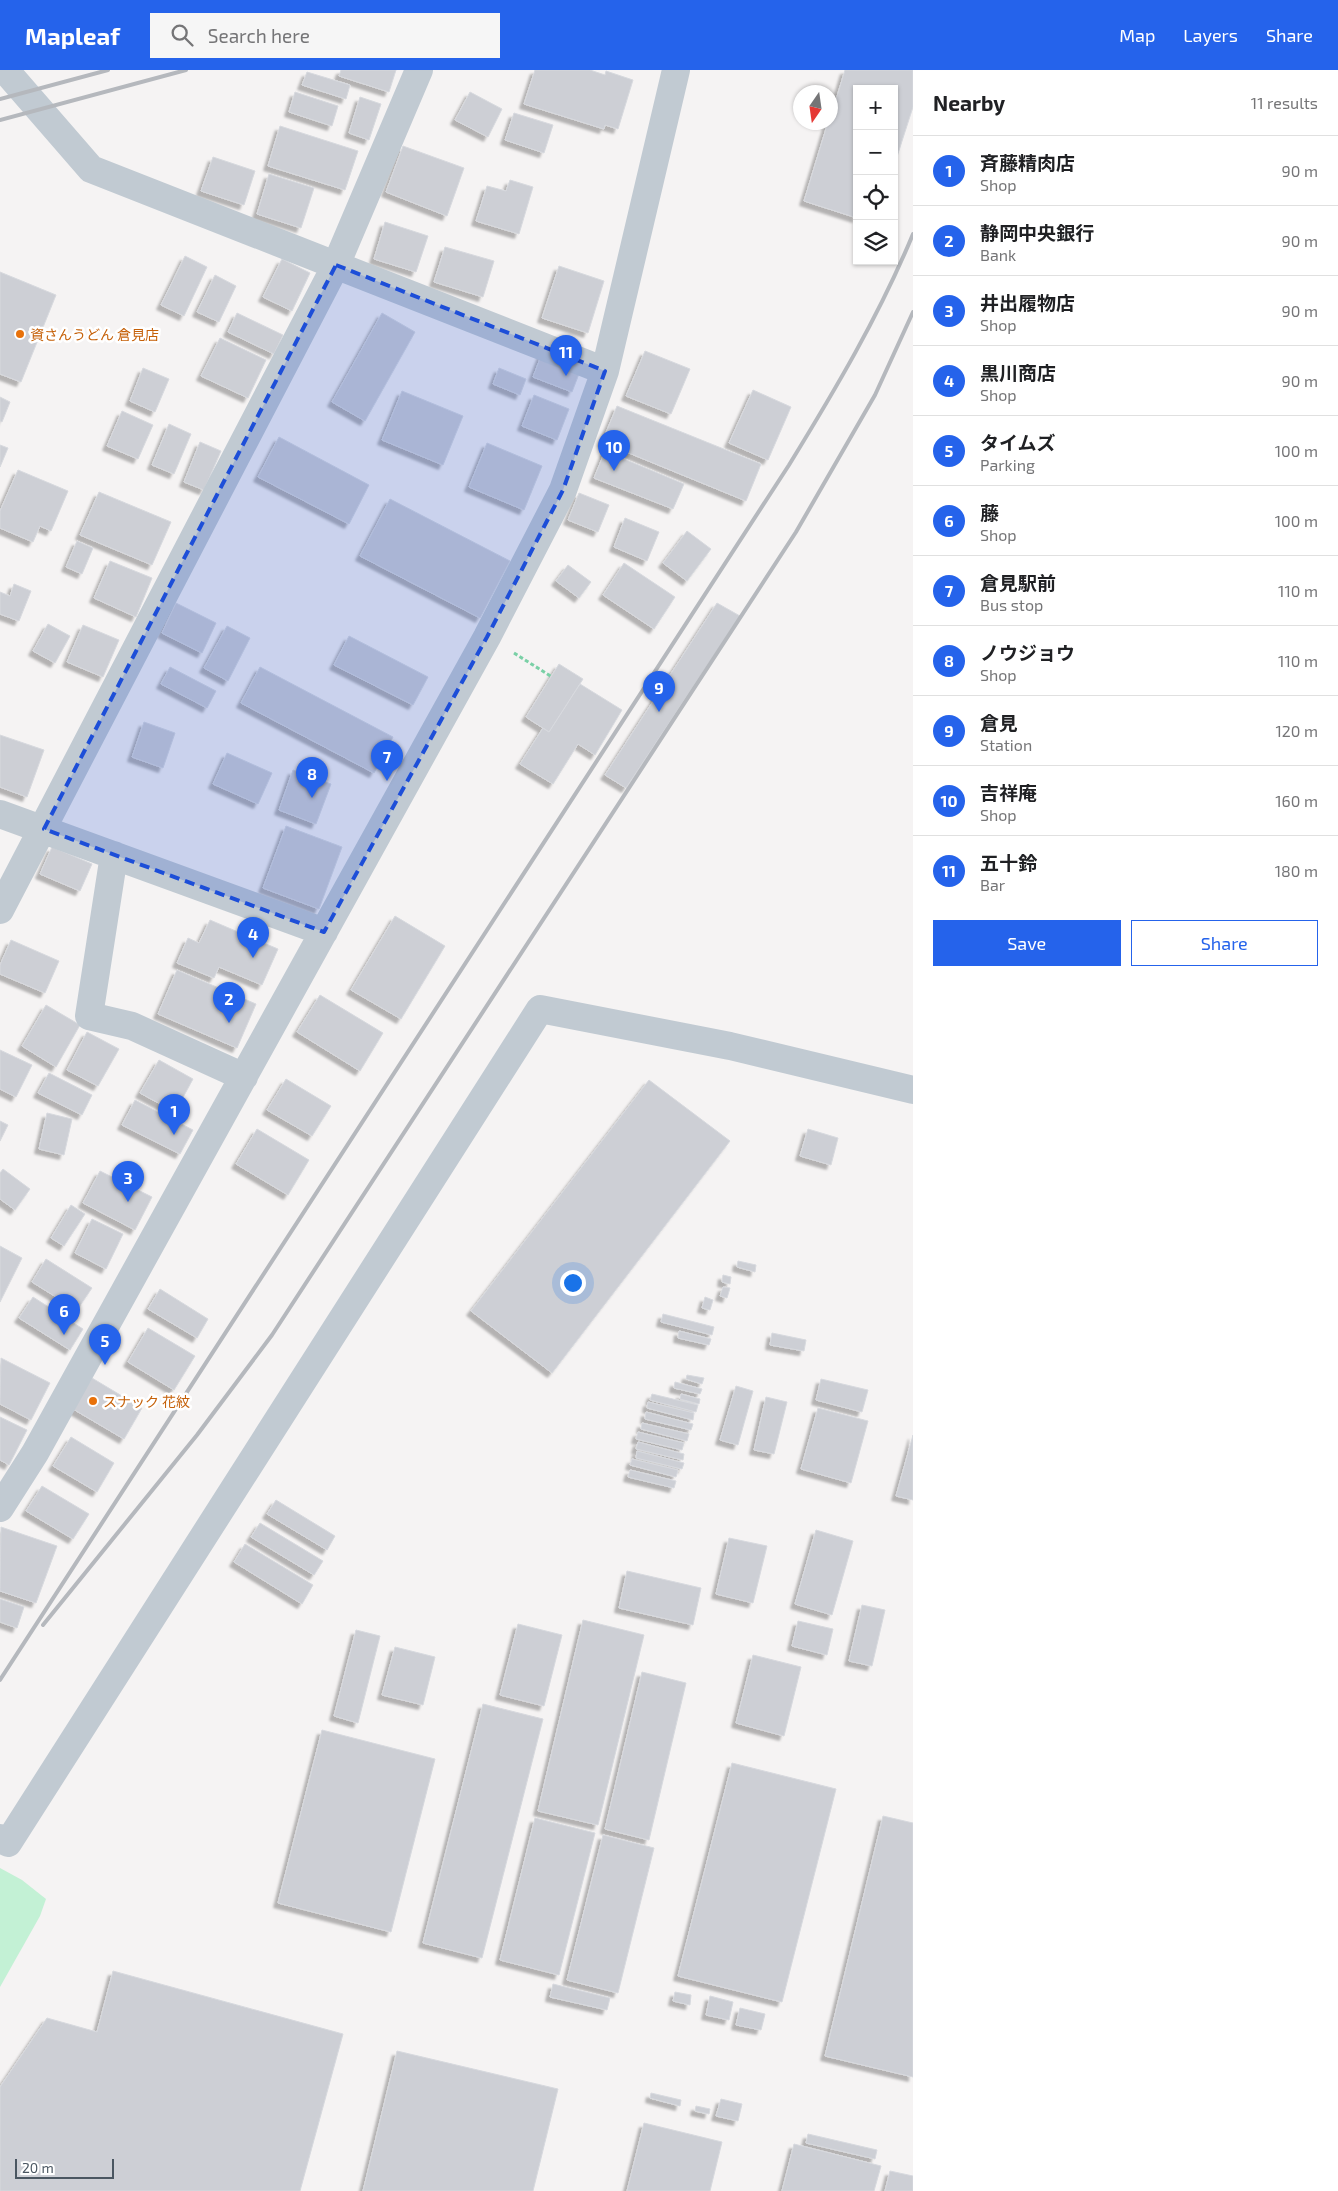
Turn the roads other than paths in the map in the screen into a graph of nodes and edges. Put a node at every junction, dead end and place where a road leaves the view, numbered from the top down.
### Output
1 (419, 70) edge
2 (676, 70) edge
3 (0, 71) edge
4 (336, 265) junction
5 (605, 371) junction
6 (0, 814) edge
7 (44, 829) junction
8 (114, 855) junction
9 (0, 910) edge
10 (324, 932) junction
11 (244, 1077) junction
12 (913, 1090) edge
13 (0, 1508) edge
14 (0, 1838) edge

1 - 4 street
2 - 5 street
3 - 4 street
4 - 5 street
4 - 7 street
5 - 10 street
6 - 7 street
7 - 8 street
7 - 9 street
8 - 10 street
8 - 11 street
10 - 11 street
11 - 13 street
12 - 14 street

